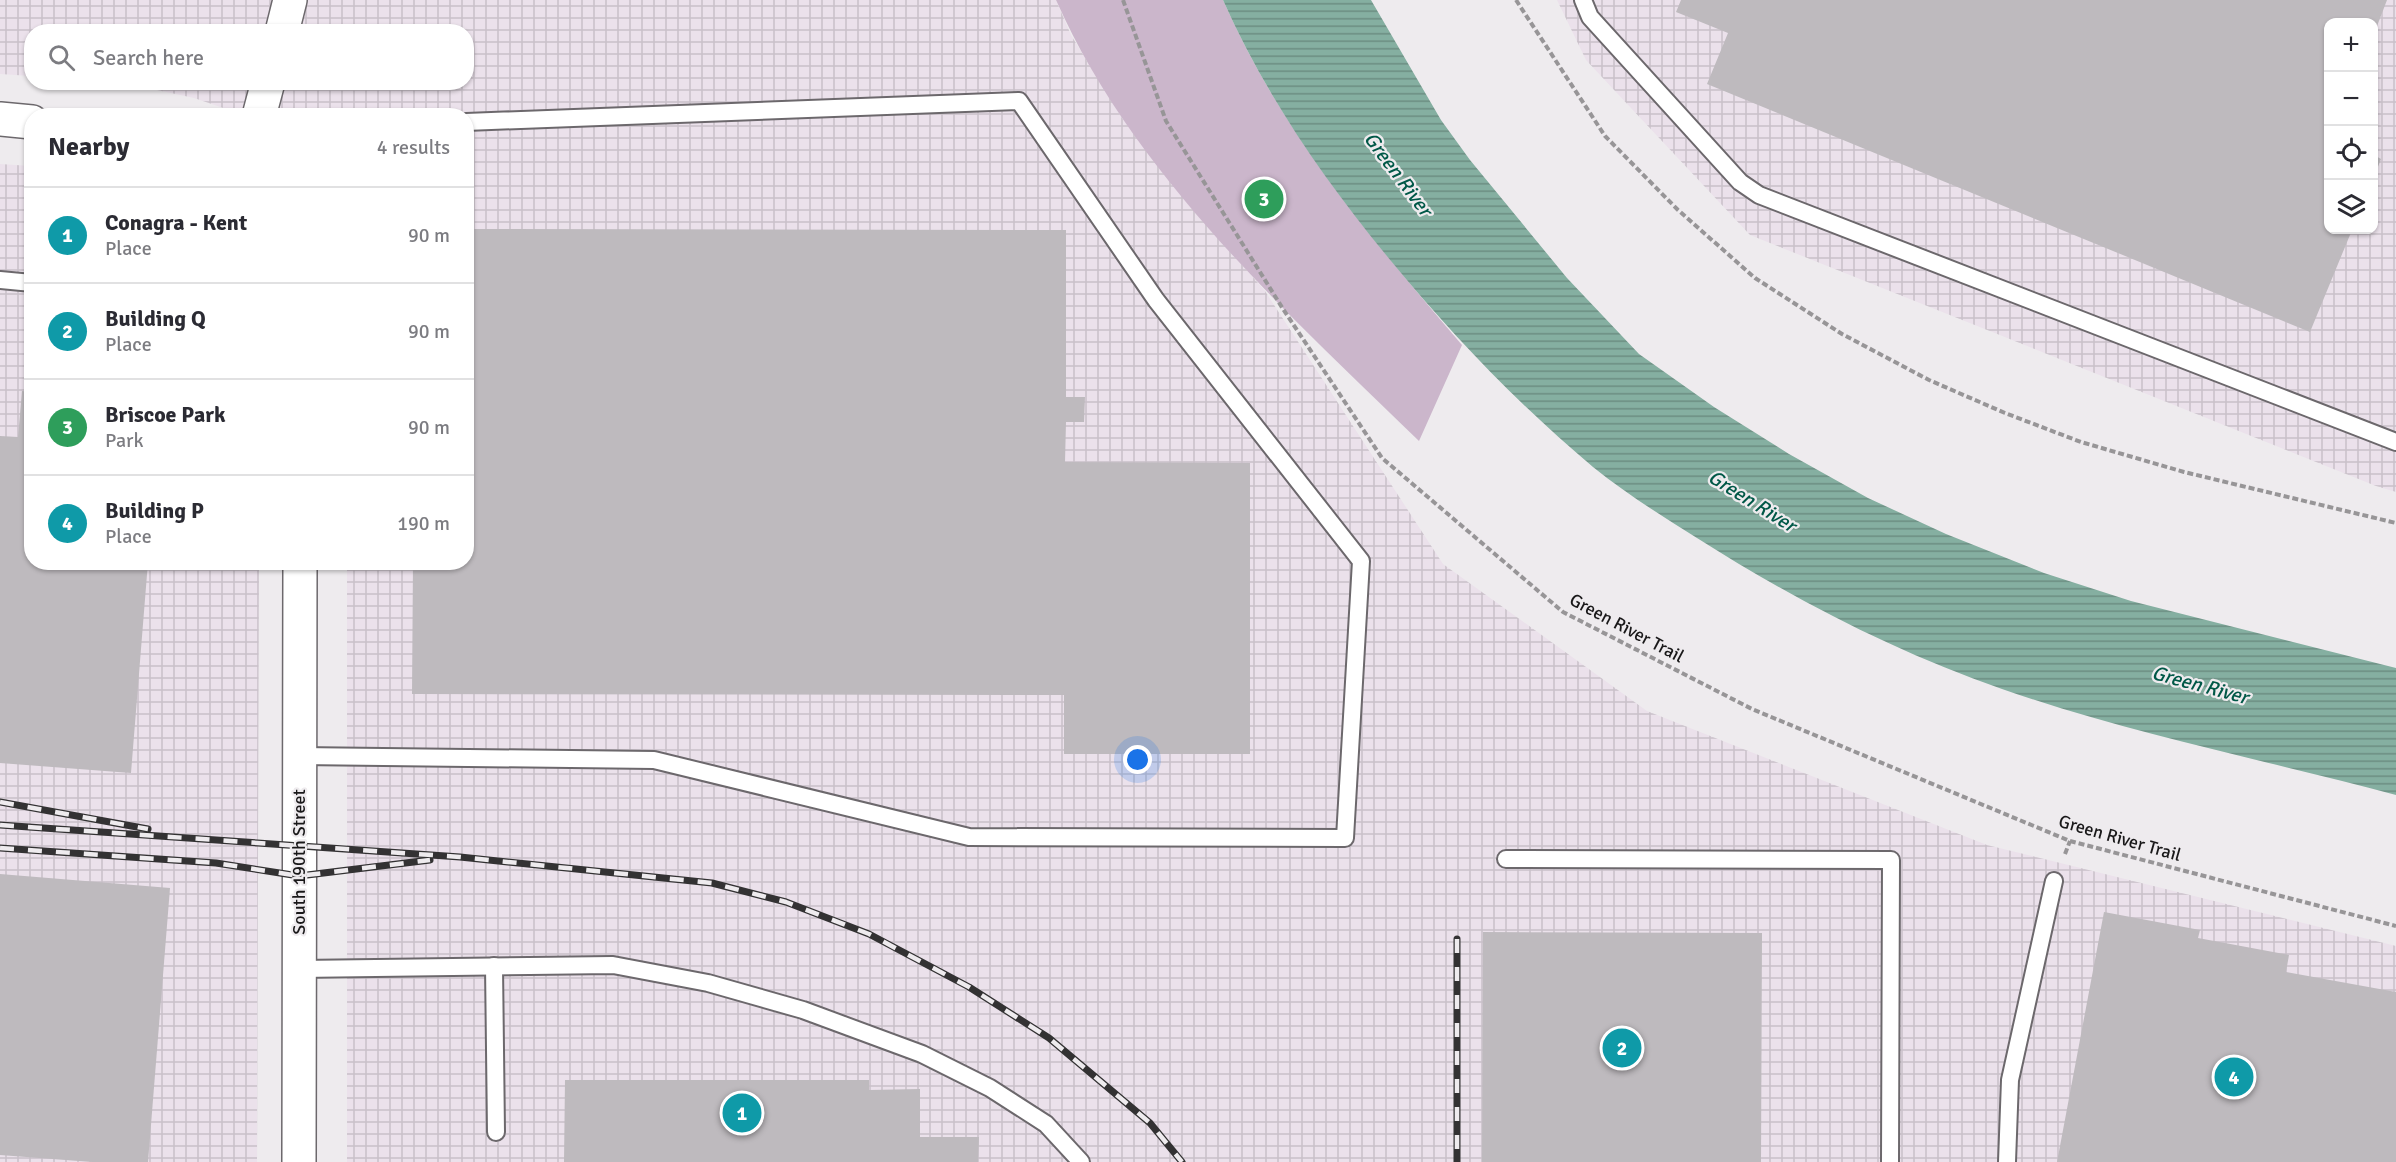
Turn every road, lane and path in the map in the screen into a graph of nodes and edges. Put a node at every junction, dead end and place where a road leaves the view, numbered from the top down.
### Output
1 (290, 0) edge
2 (1123, 0) edge
3 (1516, 0) edge
4 (1583, 0) edge
5 (284, 24) edge
6 (266, 90) edge
7 (261, 108) edge
8 (0, 119) edge
9 (24, 121) edge
10 (474, 122) edge
11 (0, 280) edge
12 (24, 282) edge
13 (2394, 436) edge
14 (2396, 523) edge
15 (300, 570) edge
16 (299, 756) junction
17 (1506, 859) dead end
18 (2054, 881) dead end
19 (2396, 926) edge
20 (494, 966) junction
21 (299, 969) junction
22 (496, 1132) dead end
23 (299, 1162) edge
24 (1081, 1162) edge
25 (1890, 1162) edge
26 (2007, 1162) edge

1 - 5 street
2 - 19 path, Green River Trail
3 - 14 path
4 - 13 lane
6 - 7 street
8 - 9 street
10 - 16 lane
11 - 12 lane
15 - 16 street, South 190th Street
16 - 21 street, South 190th Street
17 - 25 lane
18 - 26 lane
20 - 21 lane
20 - 22 lane
20 - 24 lane
21 - 23 street, South 190th Street

